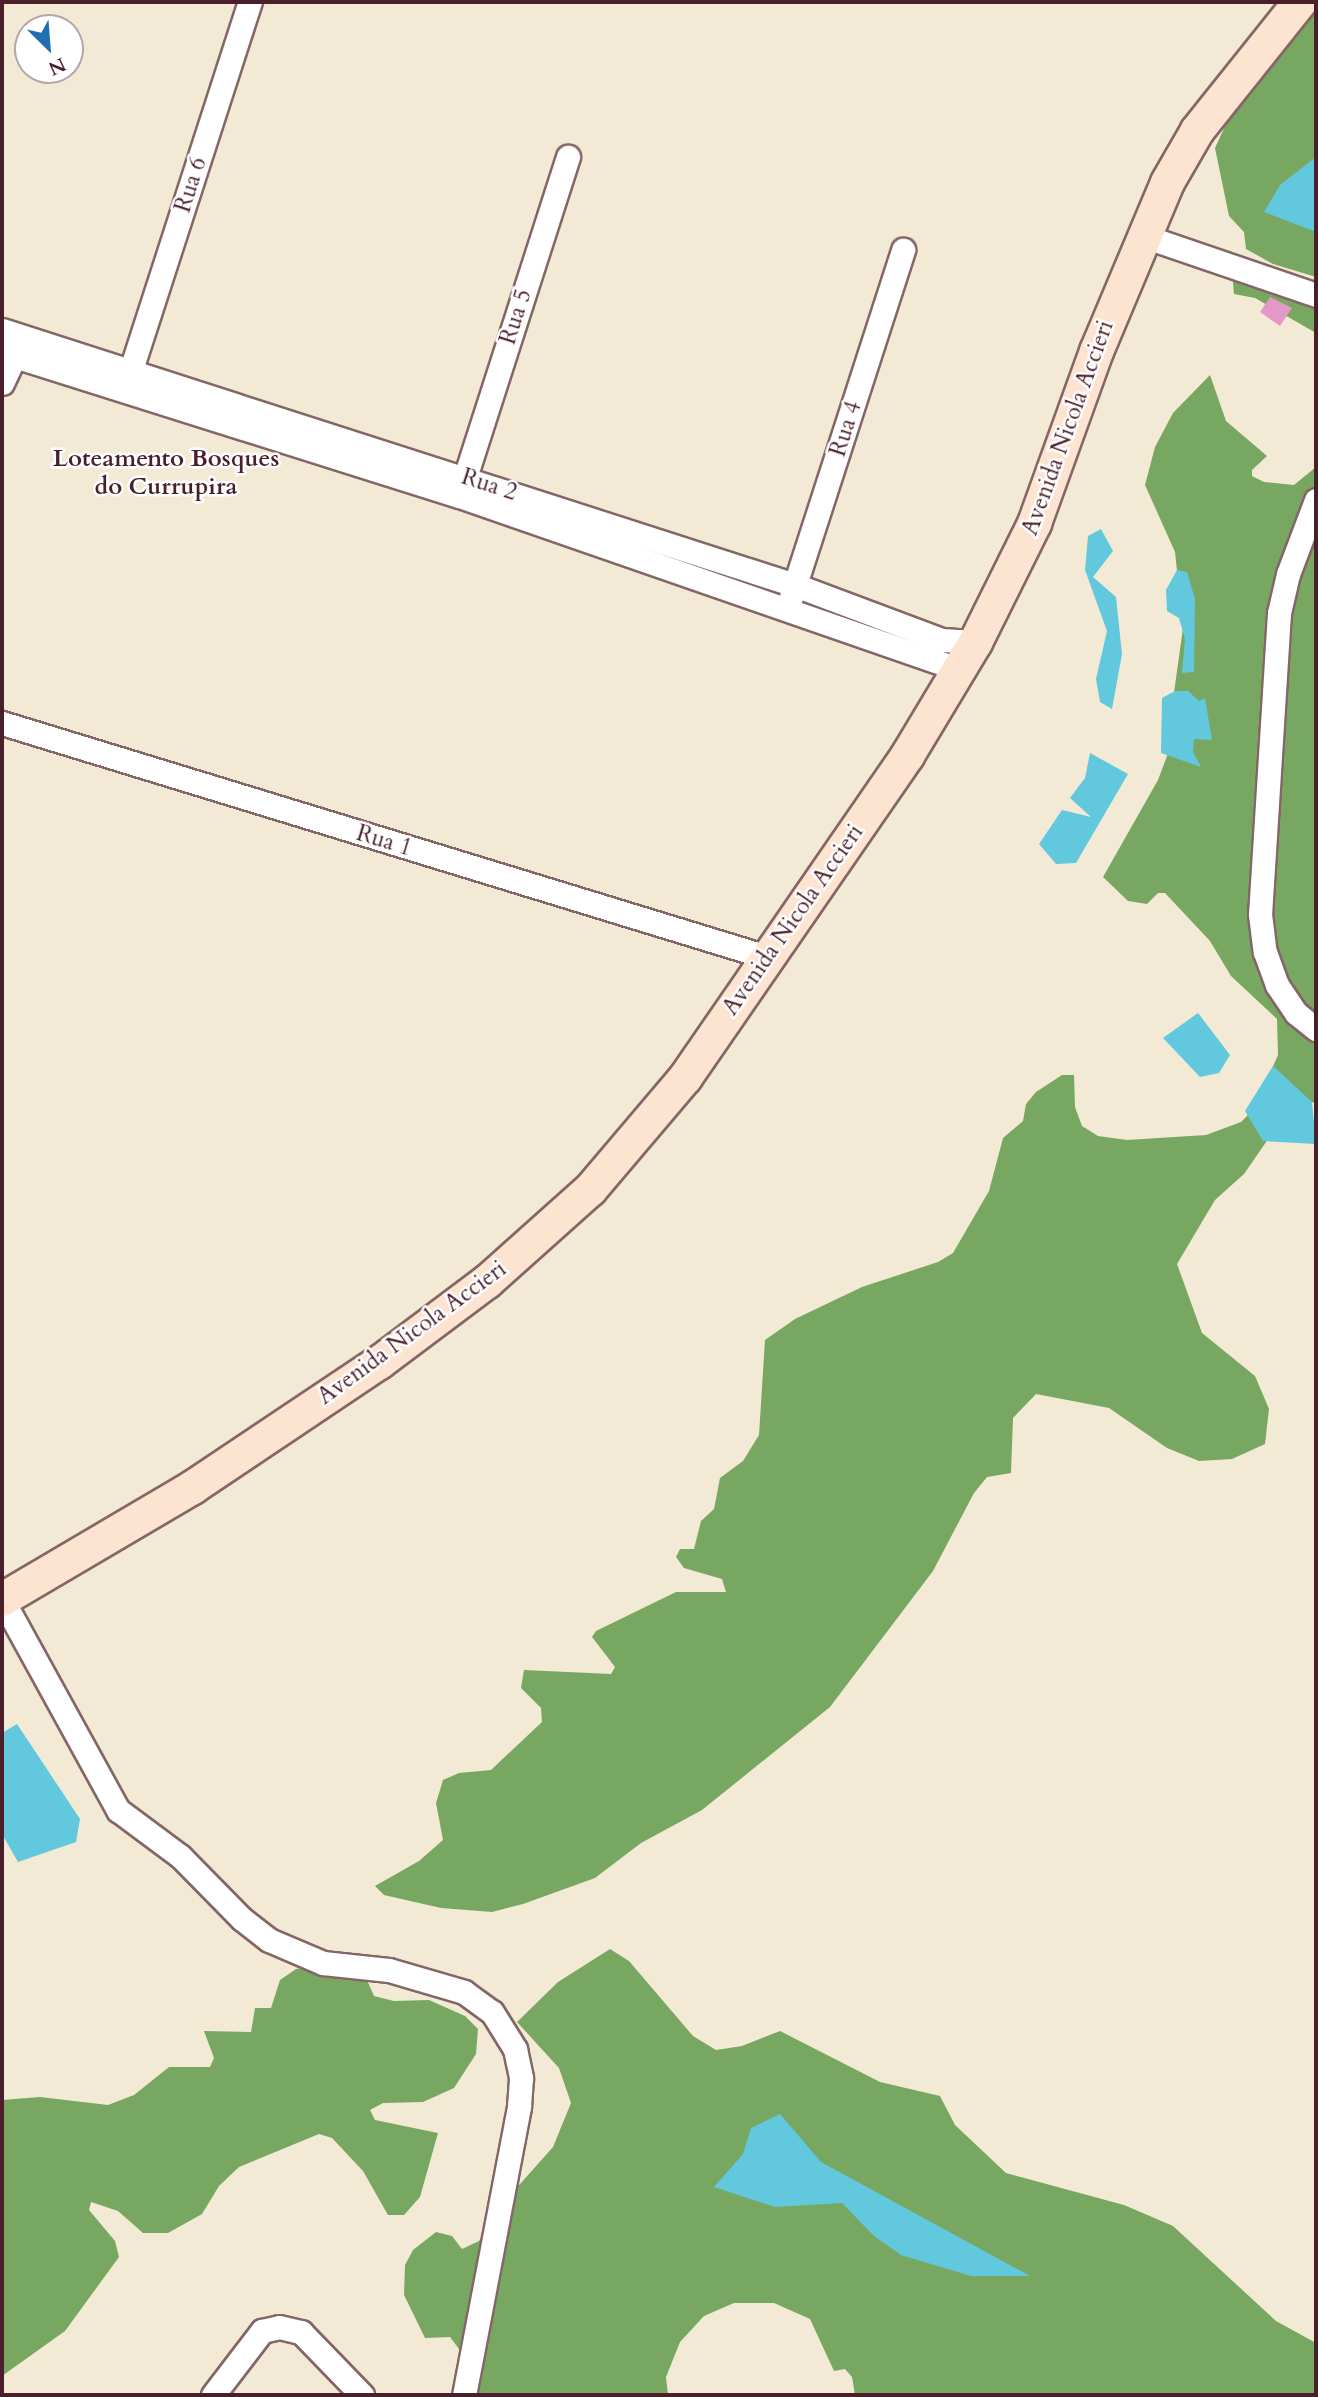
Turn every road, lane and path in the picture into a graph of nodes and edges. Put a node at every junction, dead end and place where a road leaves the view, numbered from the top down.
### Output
1 (250, 2) edge
2 (1299, 2) edge
3 (568, 156) dead end
4 (1141, 235) junction
5 (903, 250) dead end
6 (1316, 295) edge
7 (11, 344) edge
8 (129, 379) junction
9 (2, 383) edge
10 (462, 487) junction
11 (1316, 500) edge
12 (795, 585) junction
13 (787, 608) junction
14 (967, 655) junction
15 (2, 723) edge
16 (767, 957) junction
17 (1316, 1030) edge
18 (2, 1599) edge
19 (213, 2395) edge
20 (362, 2395) edge
21 (464, 2395) edge

1 - 8 street, Rua 6
2 - 4 street, Avenida Nicola Accieri
3 - 10 street, Rua 5
4 - 6 street
4 - 14 street, Avenida Nicola Accieri
5 - 12 street, Rua 4
7 - 8 street, Rua 2
7 - 9 street
8 - 10 street, Rua 2
10 - 12 street, Rua 2
10 - 13 street, Rua 2
11 - 17 street
12 - 13 street, Rua 4
12 - 14 street, Rua 2
13 - 14 street, Rua 2
14 - 16 street, Avenida Nicola Accieri
15 - 16 street, Rua 1
16 - 18 street, Avenida Nicola Accieri
18 - 21 street
19 - 20 street

